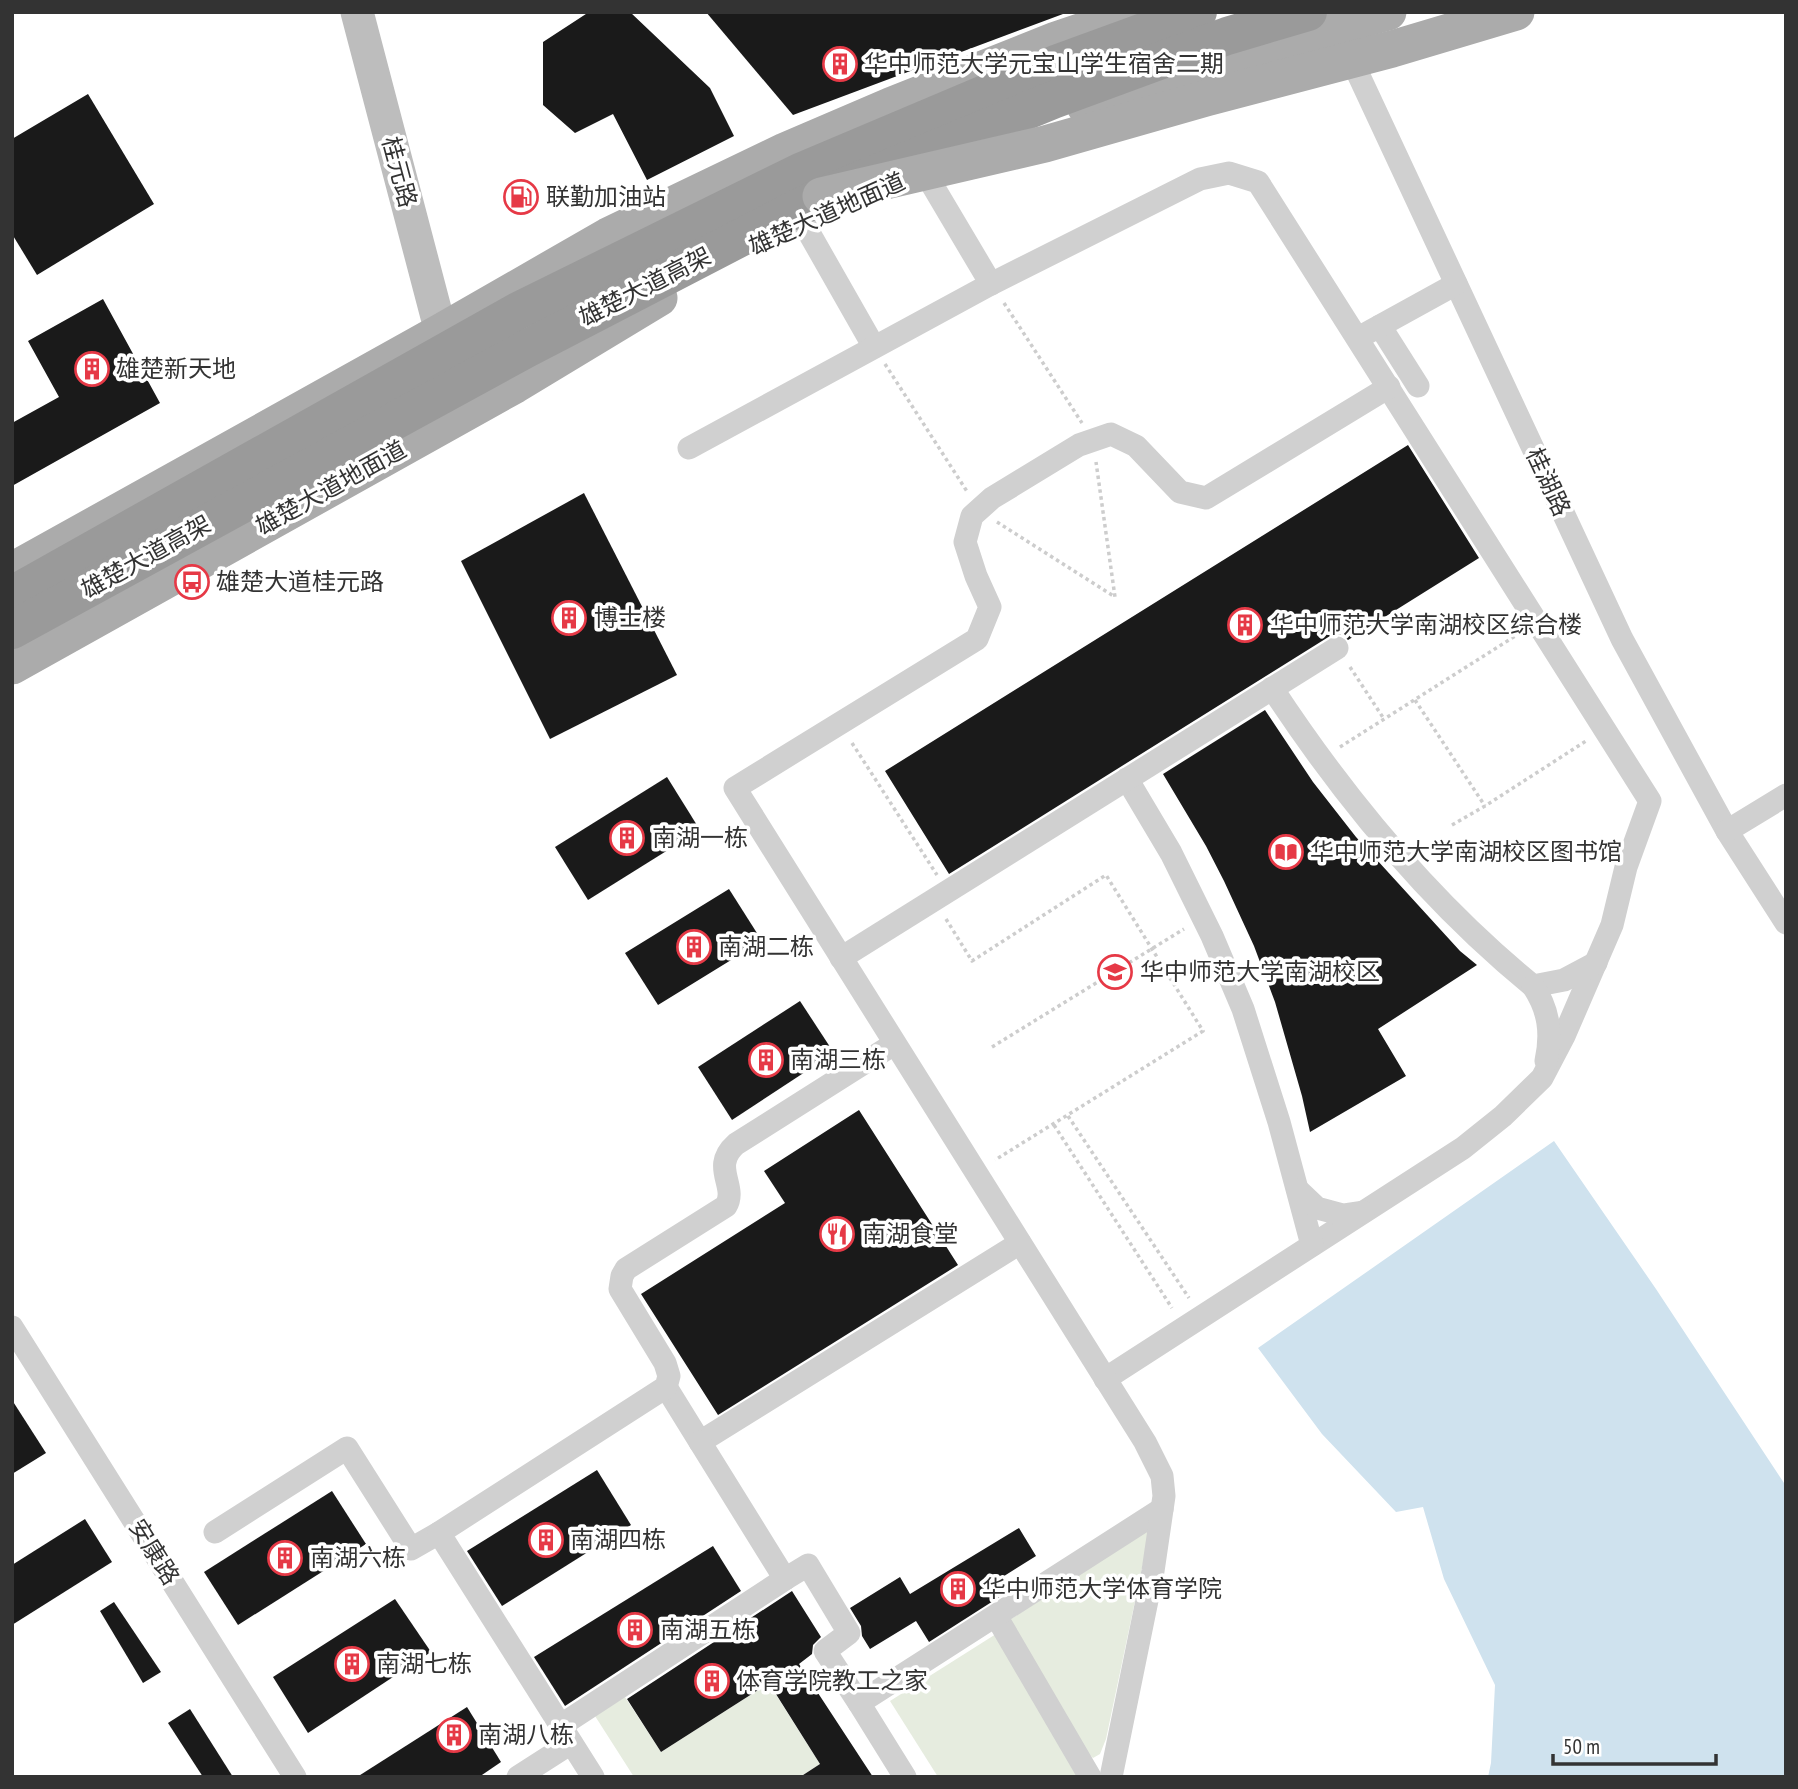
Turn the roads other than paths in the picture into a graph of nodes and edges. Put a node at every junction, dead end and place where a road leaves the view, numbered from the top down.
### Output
1 (357, 12) edge
2 (1139, 12) edge
3 (1198, 12) edge
4 (1388, 12) edge
5 (1516, 12) edge
6 (1322, 20) edge
7 (924, 171) junction
8 (812, 210) junction
9 (991, 284) junction
10 (1456, 284) junction
11 (1380, 326) junction
12 (441, 332) junction
13 (1358, 338) junction
14 (874, 347) junction
15 (1418, 386) dead end
16 (1388, 387) junction
17 (689, 448) dead end
18 (12, 571) edge
19 (12, 595) edge
20 (12, 630) edge
21 (1337, 648) road end
22 (12, 666) edge
23 (1272, 688) junction
24 (1127, 779) junction
25 (1786, 795) edge
26 (1727, 831) junction
27 (1786, 923) edge
28 (841, 958) junction
29 (1596, 964) junction
30 (1533, 986) junction
31 (894, 1044) junction
32 (1542, 1078) junction
33 (1298, 1190) junction
34 (1363, 1212) junction
35 (1020, 1243) junction
36 (1312, 1245) junction
37 (12, 1327) edge
38 (1105, 1379) junction
39 (666, 1387) junction
40 (701, 1442) junction
41 (1162, 1509) junction
42 (215, 1532) dead end
43 (439, 1534) junction
44 (785, 1579) junction
45 (996, 1616) junction
46 (859, 1703) junction
47 (565, 1735) junction
48 (295, 1777) edge
49 (518, 1777) edge
50 (593, 1777) edge
51 (905, 1777) edge
52 (1090, 1777) edge
53 (1111, 1777) edge

1 - 12 street, 桂元路
2 - 12 main road
3 - 19 highway, 雄楚大道高架
4 - 6 main road, 雄楚大道地面道
5 - 8 main road, bridge
6 - 7 main road, 雄楚大道地面道
6 - 8 highway, 雄楚大道高架, bridge
6 - 10 street, 桂湖路
7 - 8 main road, 雄楚大道地面道
7 - 9 street
8 - 14 street
8 - 20 highway, 雄楚大道高架
8 - 22 main road, 雄楚大道地面道
9 - 13 street
9 - 14 street
10 - 11 street
10 - 26 street, 桂湖路
11 - 13 street
11 - 15 street
12 - 18 main road
13 - 16 street
14 - 17 street
16 - 28 street
16 - 29 street
21 - 23 street
23 - 24 street
23 - 30 street
24 - 28 street
24 - 33 street
25 - 26 street
26 - 27 street, 桂湖路
28 - 31 street
29 - 30 street
29 - 32 street
30 - 32 street
31 - 35 street
31 - 39 street
32 - 34 street
33 - 34 street
33 - 36 street
34 - 36 street
35 - 38 street
35 - 40 street
36 - 38 street
37 - 48 street, 安康路
38 - 41 street
39 - 40 street
39 - 43 street
40 - 44 street
41 - 45 street
41 - 53 street
42 - 43 street
43 - 47 street
44 - 46 street
44 - 47 street
45 - 46 street
45 - 52 street
46 - 51 street
47 - 49 street
47 - 50 street

